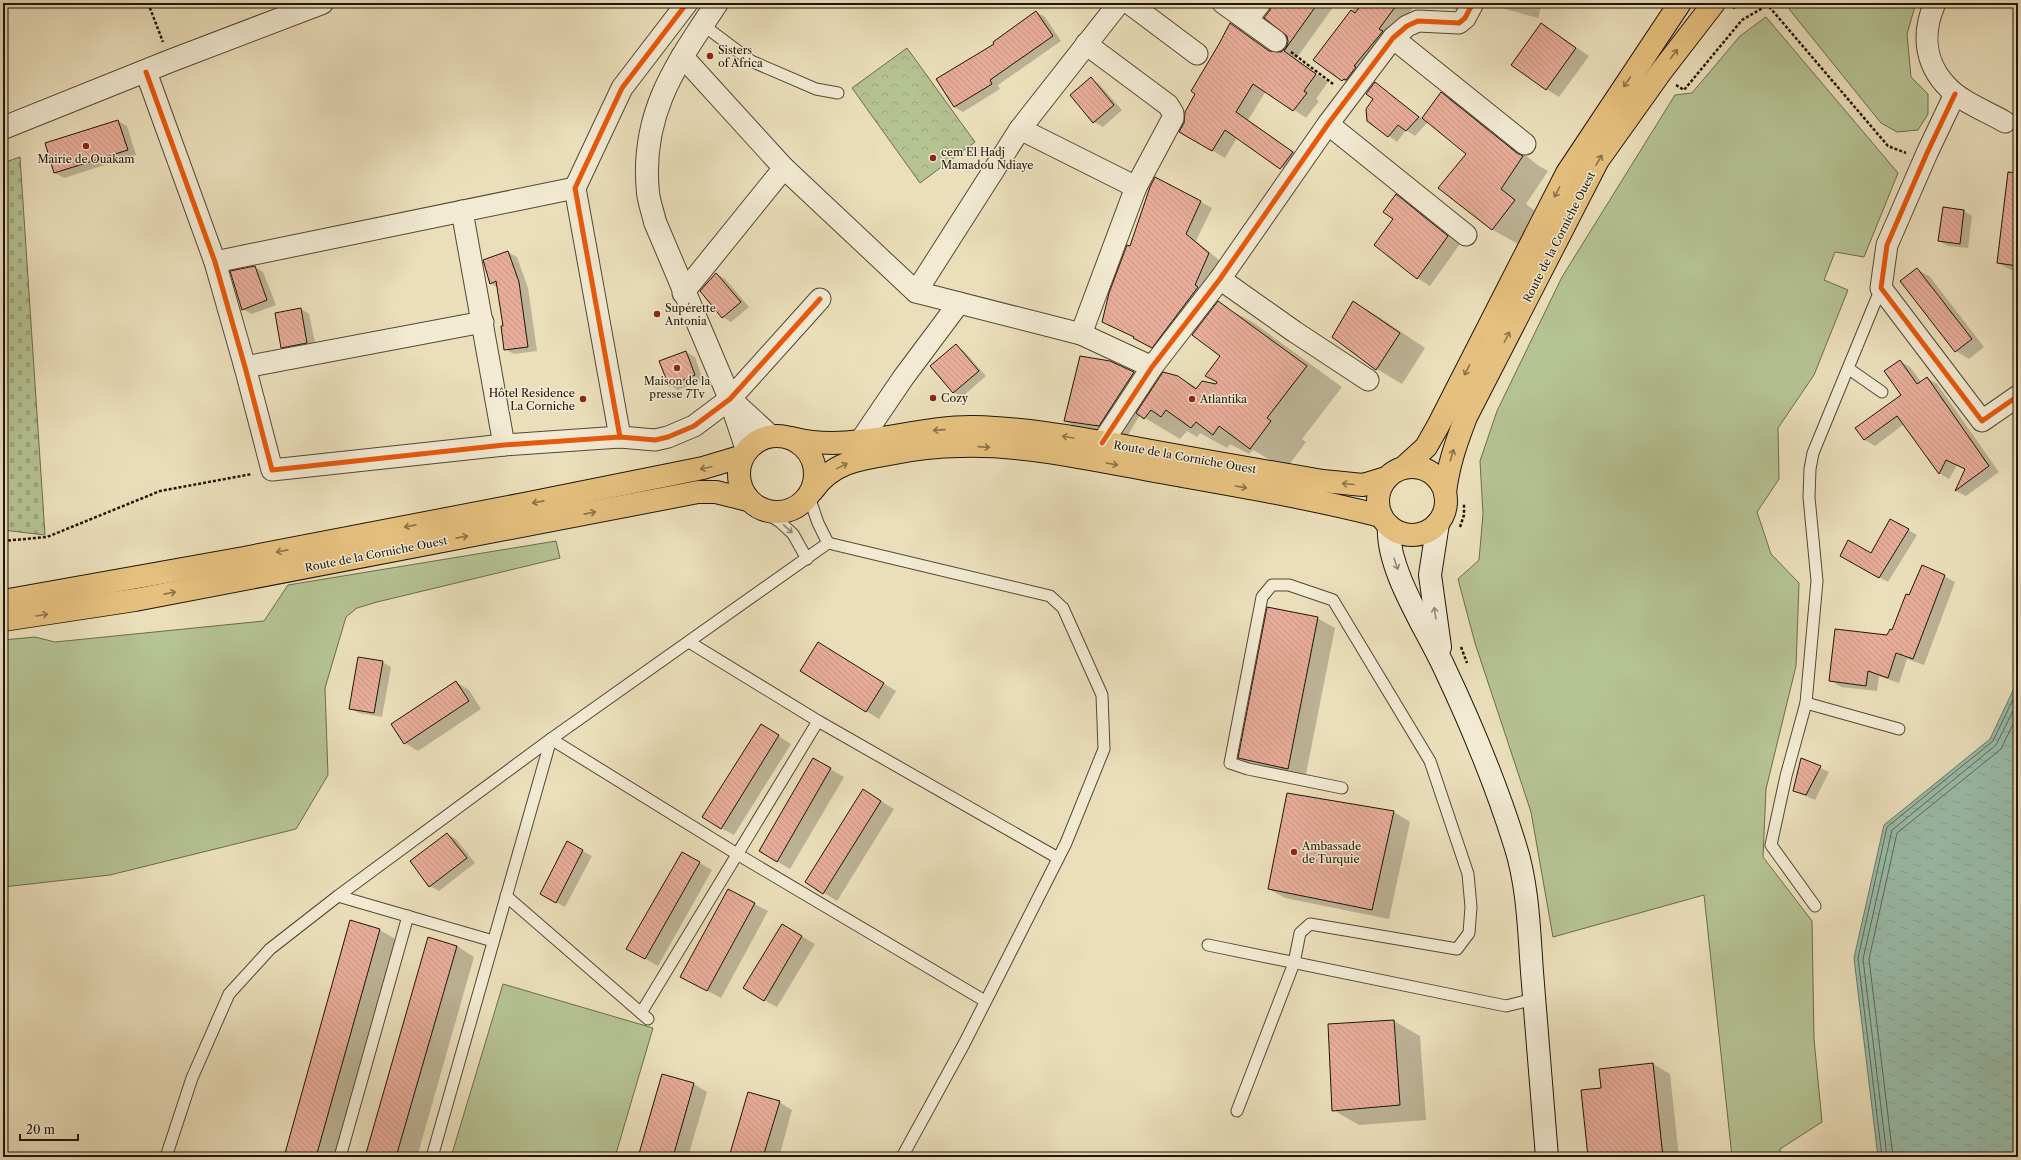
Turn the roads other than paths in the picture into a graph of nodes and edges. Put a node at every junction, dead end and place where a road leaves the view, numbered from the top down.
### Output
1 (322, 3) edge
2 (687, 3) edge
3 (717, 3) edge
4 (1118, 3) edge
5 (1129, 3) edge
6 (1223, 3) edge
7 (1260, 3) edge
8 (1473, 3) edge
9 (1680, 3) edge
10 (1935, 3) edge
11 (1723, 6) edge
12 (1248, 20) junction
13 (703, 25) junction
14 (1393, 38) junction
15 (1276, 41) road end
16 (1086, 44) junction
17 (1197, 54) dead end
18 (682, 56) junction
19 (146, 72) junction
20 (838, 93) dead end
21 (1955, 94) junction
22 (1328, 124) junction
23 (2012, 125) edge
24 (3, 128) edge
25 (1020, 129) junction
26 (1525, 144) dead end
27 (784, 168) junction
28 (1136, 187) junction
29 (575, 188) junction
30 (462, 211) junction
31 (1466, 235) dead end
32 (215, 262) junction
33 (1220, 279) junction
34 (1881, 288) junction
35 (916, 292) junction
36 (683, 293) junction
37 (820, 299) dead end
38 (959, 303) junction
39 (483, 322) junction
40 (1081, 334) junction
41 (245, 367) junction
42 (1152, 367) junction
43 (1849, 369) junction
44 (1368, 380) dead end
45 (1882, 392) dead end
46 (2018, 396) edge
47 (730, 399) junction
48 (770, 436) junction
49 (620, 437) junction
50 (792, 438) junction
51 (861, 440) junction
52 (1102, 443) junction
53 (504, 445) junction
54 (745, 453) junction
55 (1395, 473) junction
56 (811, 493) junction
57 (1455, 495) junction
58 (754, 504) junction
59 (1385, 521) junction
60 (1438, 523) junction
61 (828, 543) junction
62 (806, 559) junction
63 (3, 601) edge
64 (3, 620) edge
65 (689, 642) junction
66 (1443, 666) junction
67 (1806, 703) junction
68 (818, 721) junction
69 (1899, 729) dead end
70 (551, 739) junction
71 (1342, 788) dead end
72 (737, 854) junction
73 (1058, 858) junction
74 (338, 896) junction
75 (506, 896) junction
76 (1815, 906) dead end
77 (408, 916) junction
78 (493, 941) junction
79 (1208, 945) dead end
80 (1294, 963) junction
81 (1534, 999) junction
82 (986, 1001) junction
83 (1238, 1111) dead end
84 (166, 1157) edge
85 (340, 1157) edge
86 (432, 1157) edge
87 (902, 1157) edge
88 (1547, 1157) edge

1 - 19 street
2 - 29 street
3 - 13 street
4 - 16 street
5 - 17 street
6 - 12 street
7 - 12 street
8 - 14 street
9 -> 55 highway, Route de la Corniche Ouest
10 - 21 street
57 -> 11 highway, Route de la Corniche Ouest
12 - 15 street
13 - 18 street
13 - 20 lane
14 - 22 street
14 - 26 street
16 - 25 street
16 - 28 street
18 - 27 street
18 - 36 street
19 - 24 street
19 - 32 street
21 - 23 street
21 - 34 street
22 - 31 street
22 - 33 street
25 - 28 street
25 - 35 street
27 - 35 street
27 - 36 street
28 - 40 street
29 - 30 street
29 - 49 street
30 - 32 street
30 - 39 street
32 - 41 street
33 - 42 street
33 - 44 street
34 - 43 lane
34 - 46 street
35 - 38 street
36 - 47 street
37 - 47 street
38 - 40 street
38 - 51 street
39 - 41 street
39 - 53 street
40 - 42 street
41 - 53 street
42 - 52 street
43 - 45 lane
43 - 67 lane
47 - 48 street
47 - 49 street
47 - 54 street
48 - 50 highway
48 - 54 highway
49 - 53 street
50 - 51 highway, Route de la Corniche Ouest
50 - 56 highway
52 -> 51 highway, Route de la Corniche Ouest
55 -> 52 highway, Route de la Corniche Ouest
54 - 58 highway
54 -> 63 highway, Route de la Corniche Ouest
55 - 57 highway
55 - 59 highway
56 - 58 highway
56 -> 59 highway, Route de la Corniche Ouest
56 - 61 lane
57 - 60 highway
58 -> 62 lane
64 -> 58 highway, Route de la Corniche Ouest
59 - 60 highway
59 -> 66 street
66 -> 60 street
61 - 62 lane
61 - 73 lane
62 - 65 lane
65 - 68 lane
65 - 70 lane
66 - 81 street
67 - 69 lane
67 - 76 lane
68 - 72 lane
68 - 73 lane
70 - 72 lane
70 - 74 lane
70 - 75 lane
71 - 80 lane
72 - 75 lane
72 - 82 lane
73 - 82 lane
74 - 77 lane
74 - 84 lane
75 - 78 lane
77 - 78 lane
77 - 85 lane
78 - 86 lane
79 - 80 lane
80 - 81 lane
80 - 83 lane
81 - 88 street
82 - 87 lane

